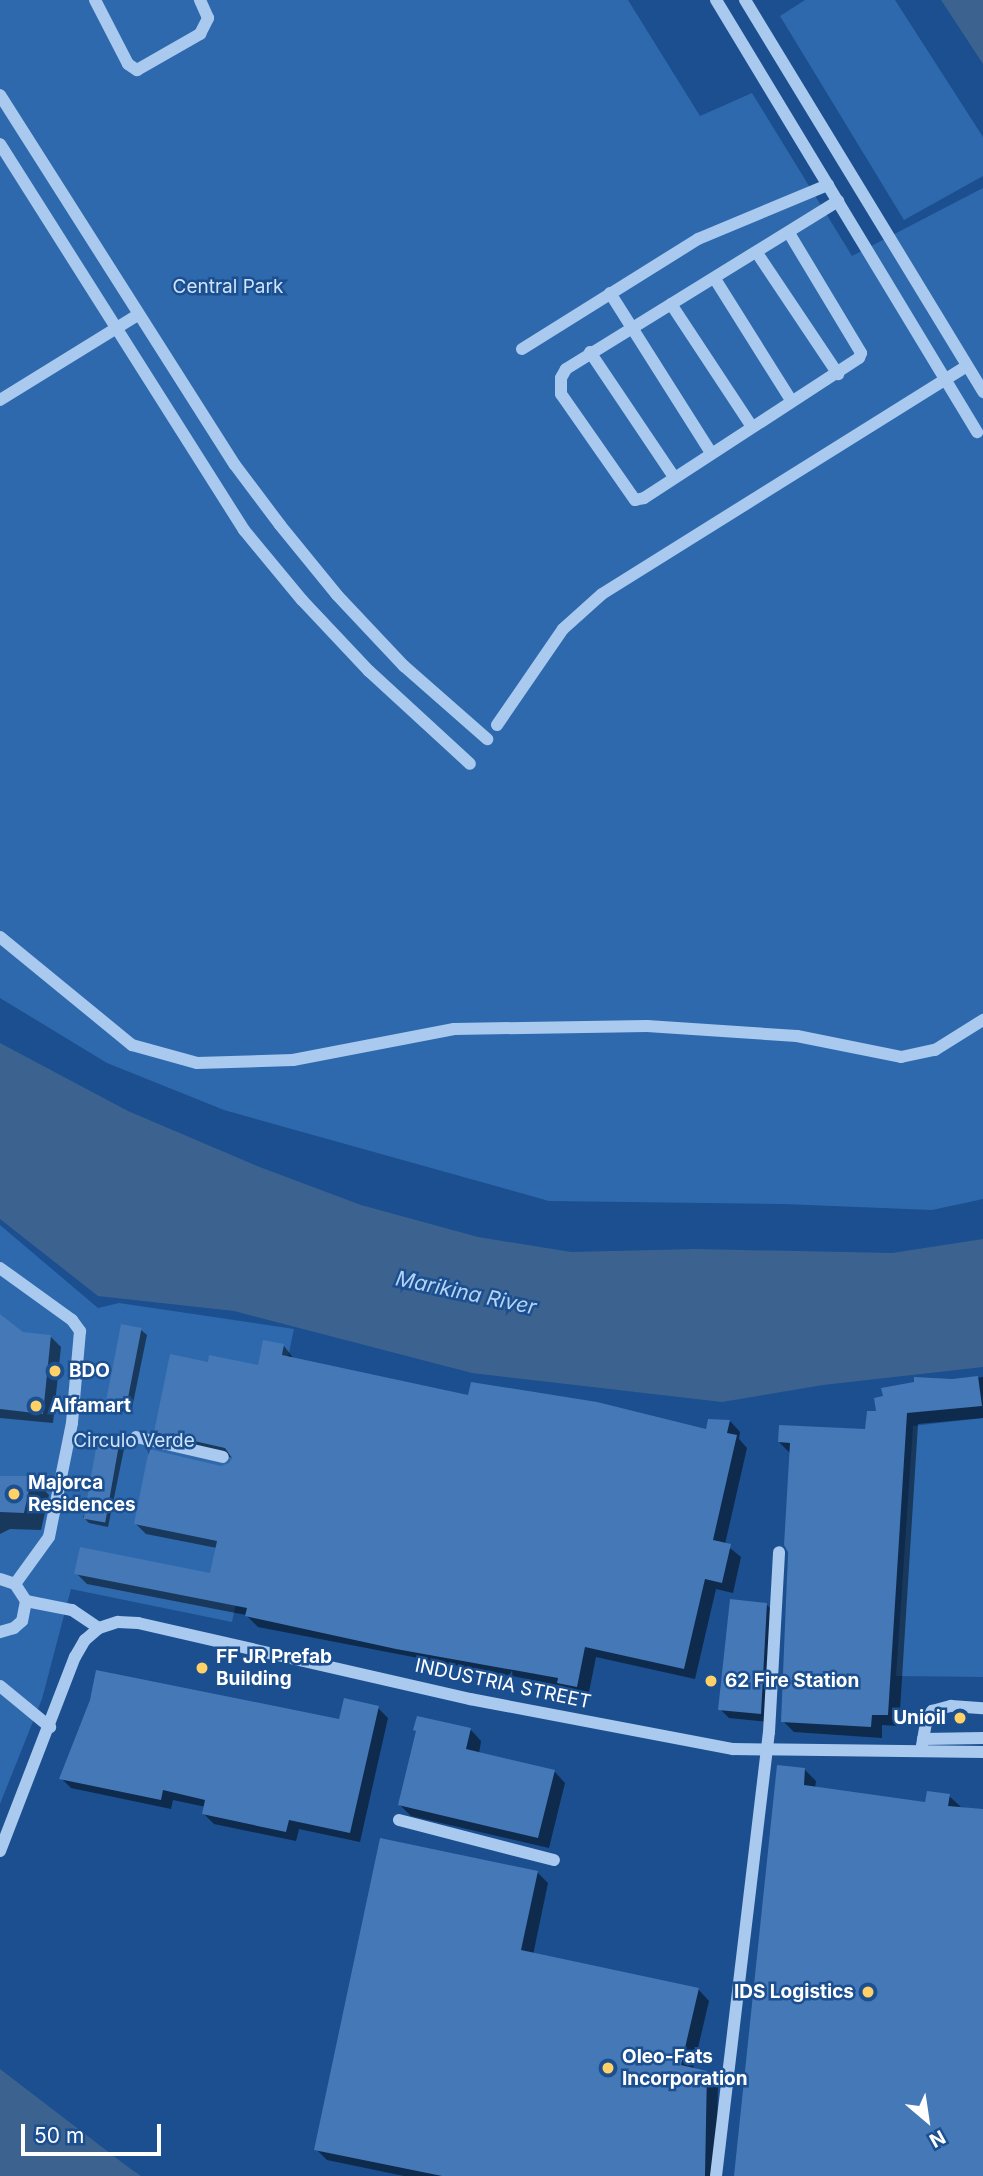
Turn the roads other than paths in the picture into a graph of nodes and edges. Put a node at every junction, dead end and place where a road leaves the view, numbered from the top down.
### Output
1 (95, 0) edge
2 (200, 0) edge
3 (716, 0) edge
4 (749, 1) edge
5 (726, 17) junction
6 (0, 95) edge
7 (0, 144) edge
8 (828, 185) junction
9 (838, 201) junction
10 (789, 233) junction
11 (757, 253) junction
12 (715, 279) junction
13 (610, 293) junction
14 (671, 304) junction
15 (139, 314) junction
16 (631, 328) junction
17 (115, 329) junction
18 (522, 349) dead end
19 (590, 352) junction
20 (967, 366) junction
21 (838, 374) junction
22 (945, 380) junction
23 (983, 392) edge
24 (0, 400) edge
25 (791, 400) junction
26 (752, 427) junction
27 (977, 432) dead end
28 (711, 453) junction
29 (674, 477) junction
30 (497, 724) dead end
31 (487, 739) dead end
32 (470, 764) dead end
33 (0, 937) edge
34 (983, 1020) edge
35 (0, 1268) edge
36 (136, 1437) dead end
37 (223, 1457) dead end
38 (779, 1552) dead end
39 (0, 1579) edge
40 (15, 1584) junction
41 (26, 1601) junction
42 (99, 1628) junction
43 (0, 1632) edge
44 (0, 1686) edge
45 (983, 1708) edge
46 (50, 1727) junction
47 (983, 1738) edge
48 (922, 1745) junction
49 (766, 1751) junction
50 (983, 1752) edge
51 (399, 1820) dead end
52 (0, 1851) edge
53 (554, 1860) dead end
54 (716, 2176) edge

1 - 2 street
3 - 5 street
4 - 5 street
4 - 20 street
5 - 8 street
6 - 15 street
7 - 17 street
8 - 9 street
8 - 13 street
9 - 10 street
9 - 22 street
10 - 11 street
10 - 21 street
11 - 12 street
11 - 21 street
12 - 14 street
12 - 25 street
13 - 16 street
13 - 18 street
14 - 16 street
14 - 26 street
15 - 17 street
15 - 31 street
16 - 19 street
16 - 28 street
17 - 24 street
17 - 32 street
19 - 29 street
19 - 29 street
20 - 22 street
20 - 23 street
21 - 25 street
22 - 27 street
22 - 30 street
25 - 26 street
26 - 28 street
28 - 29 street
33 - 34 street
35 - 40 street
36 - 37 street
38 - 49 street
39 - 40 street
40 - 41 street
41 - 42 street
41 - 43 street
42 - 46 street
42 - 49 street, INDUSTRIA STREET
44 - 46 street
45 - 48 street
46 - 52 street
47 - 48 street
48 - 49 street, INDUSTRIA STREET
48 - 50 street, INDUSTRIA STREET
49 - 54 street
51 - 53 street

